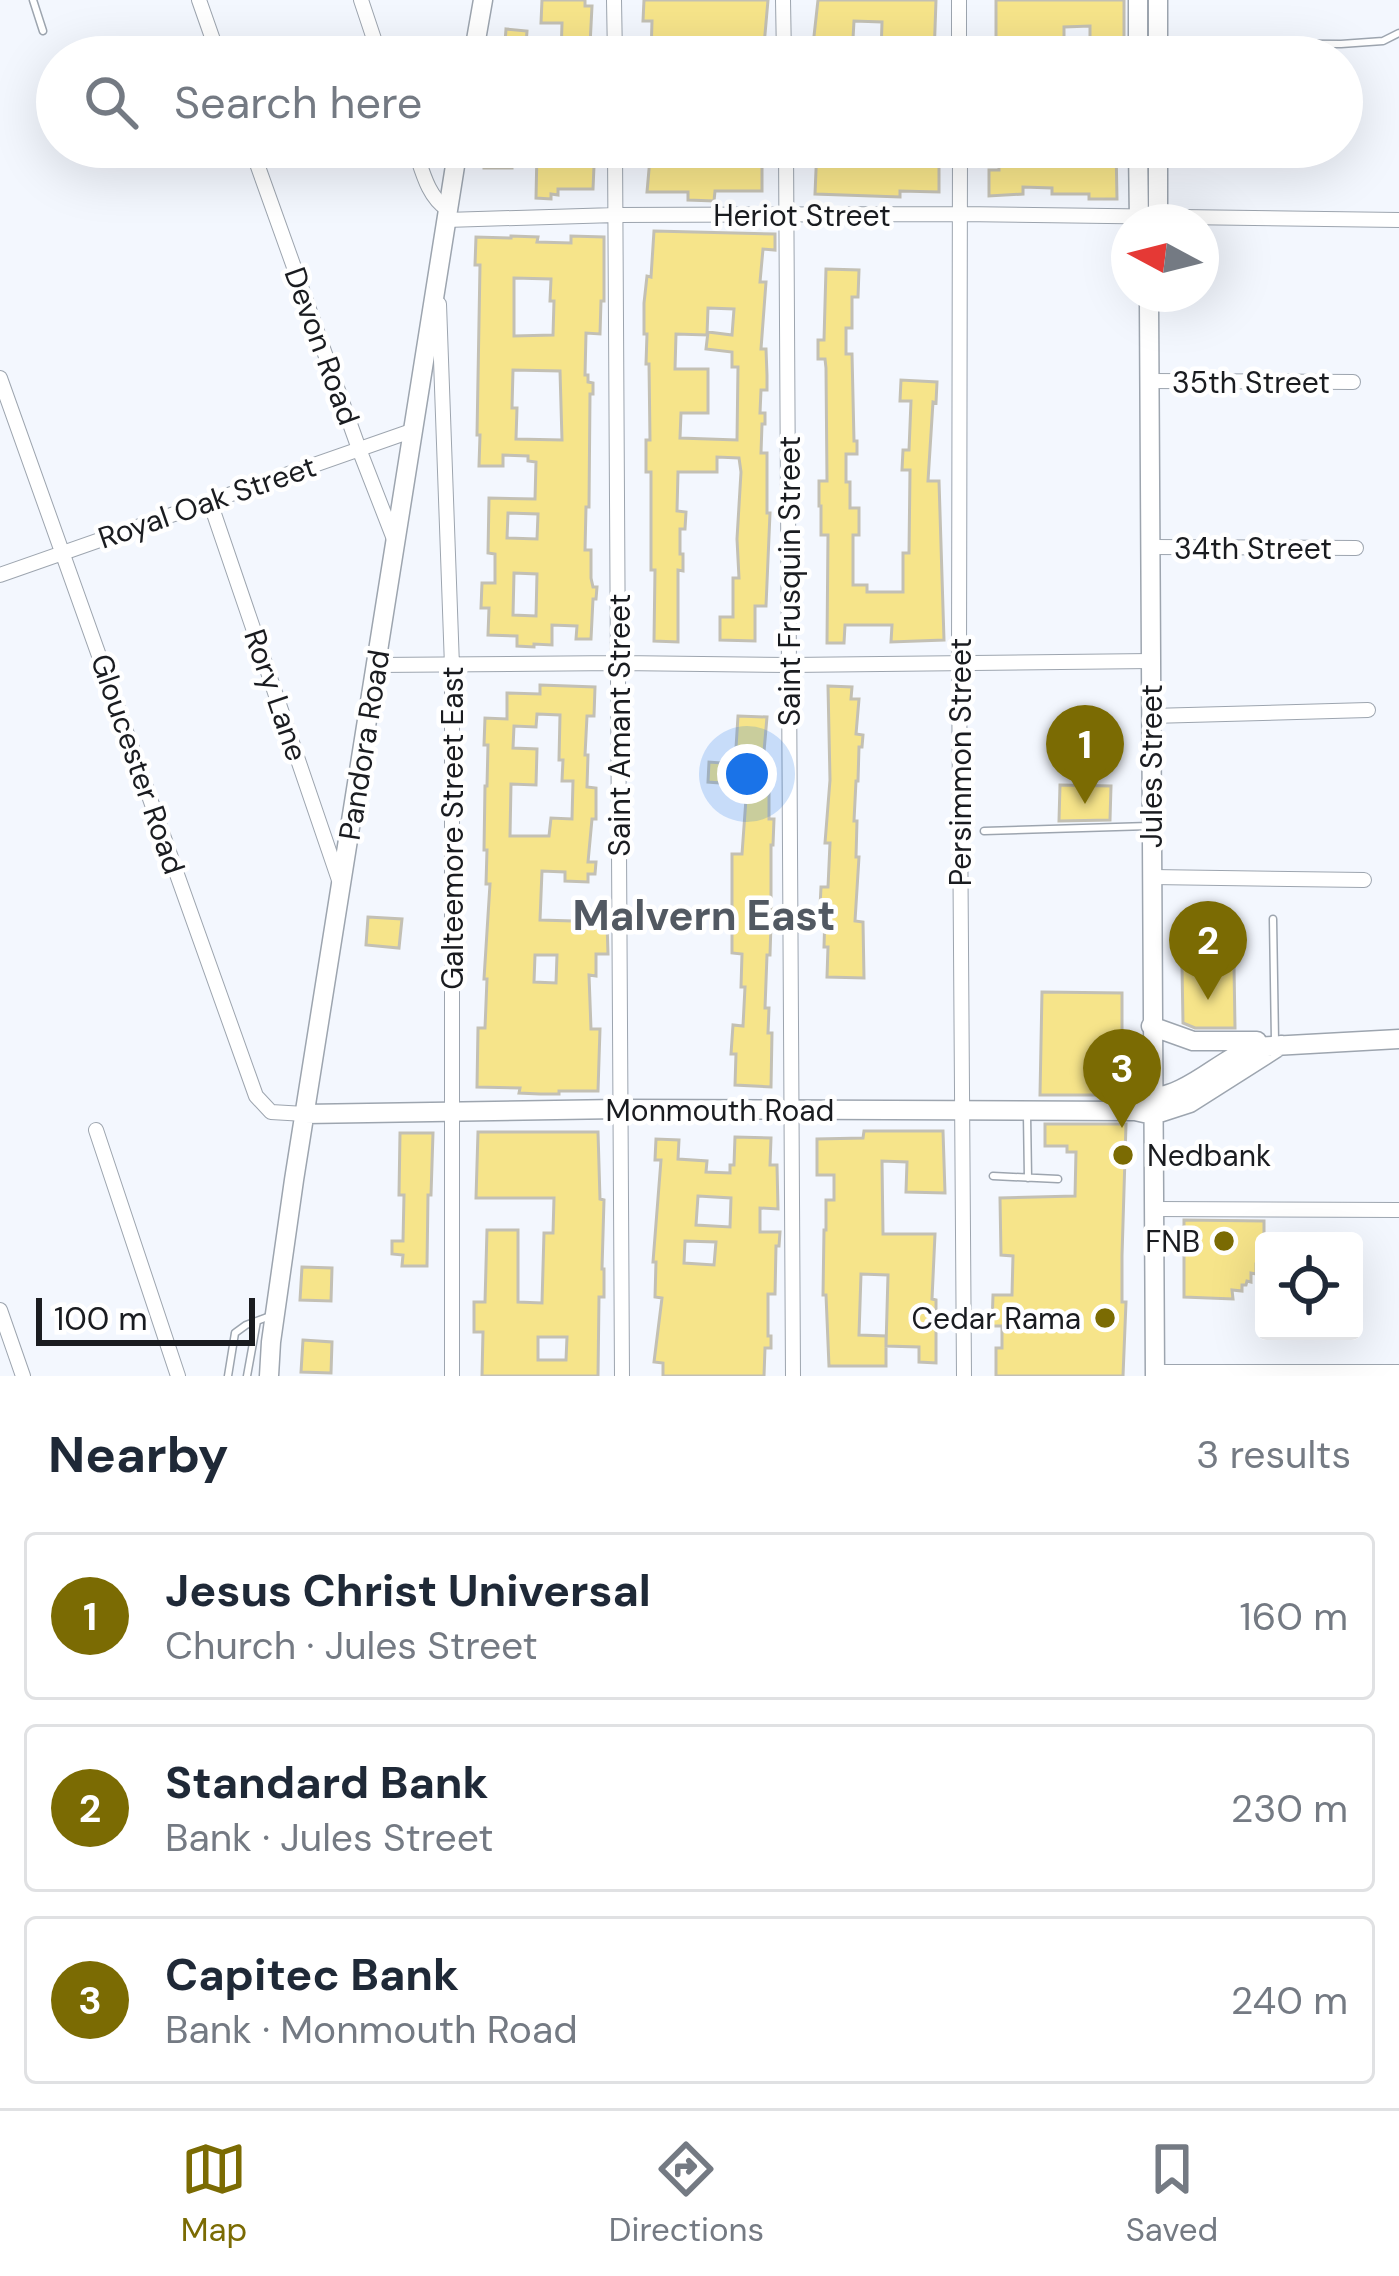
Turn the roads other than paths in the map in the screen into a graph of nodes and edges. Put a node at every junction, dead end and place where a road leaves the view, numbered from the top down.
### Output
1 (33, 0) edge
2 (199, 0) edge
3 (361, 0) edge
4 (483, 0) edge
5 (614, 0) edge
6 (783, 0) edge
7 (959, 0) edge
8 (1138, 0) edge
9 (1158, 0) edge
10 (43, 31) dead end
11 (1399, 33) edge
12 (212, 36) edge
13 (373, 36) edge
14 (477, 36) edge
15 (615, 36) edge
16 (784, 36) edge
17 (959, 36) edge
18 (1138, 36) edge
19 (1158, 36) edge
20 (1363, 43) edge
21 (258, 168) edge
22 (422, 168) edge
23 (455, 168) edge
24 (615, 168) edge
25 (787, 168) edge
26 (960, 168) edge
27 (1141, 168) edge
28 (1155, 168) edge
29 (1146, 204) edge
30 (1150, 204) edge
31 (961, 214) junction
32 (447, 215) junction
33 (616, 215) junction
34 (788, 216) junction
35 (1111, 218) edge
36 (1219, 219) edge
37 (1399, 220) edge
38 (439, 281) junction
39 (1149, 312) edge
40 (0, 378) edge
41 (1149, 381) junction
42 (1353, 382) dead end
43 (414, 430) junction
44 (358, 449) junction
45 (210, 502) junction
46 (395, 544) junction
47 (1151, 548) junction
48 (1356, 548) dead end
49 (63, 553) junction
50 (0, 575) edge
51 (1151, 661) junction
52 (619, 663) junction
53 (959, 664) junction
54 (376, 665) junction
55 (790, 665) junction
56 (452, 666) junction
57 (1368, 710) dead end
58 (1151, 716) junction
59 (1151, 826) junction
60 (985, 831) dead end
61 (1152, 877) junction
62 (1364, 880) dead end
63 (342, 888) junction
64 (1274, 919) dead end
65 (1151, 1026) junction
66 (1399, 1039) edge
67 (1274, 1044) junction
68 (1147, 1108) junction
69 (619, 1109) junction
70 (962, 1110) junction
71 (791, 1111) junction
72 (1027, 1111) junction
73 (305, 1114) junction
74 (452, 1114) junction
75 (96, 1130) dead end
76 (993, 1176) dead end
77 (1028, 1178) junction
78 (1058, 1179) dead end
79 (1154, 1209) junction
80 (1399, 1210) edge
81 (0, 1310) edge
82 (266, 1317) junction
83 (265, 1357) edge
84 (1399, 1372) edge
85 (1154, 1374) edge
86 (1251, 1374) edge
87 (23, 1376) edge
88 (178, 1376) edge
89 (228, 1376) edge
90 (248, 1376) edge
91 (257, 1376) edge
92 (452, 1376) edge
93 (622, 1376) edge
94 (793, 1376) edge
95 (964, 1376) edge

1 - 10 lane
2 - 12 street
3 - 13 street
4 - 14 street
5 - 15 street
6 - 16 street
7 - 17 street
8 - 18 street
9 - 19 street
11 - 20 lane
21 - 44 street, Devon Road
22 - 32 street
23 - 32 street, Pandora Road
24 - 33 street, Saint Amant Street
25 - 34 street, Saint Frusquin Street
26 - 31 street, Persimmon Street
27 - 29 street
28 - 30 street
31 - 34 street, Heriot Street
31 - 35 street, Heriot Street
31 - 53 street, Persimmon Street
32 - 33 street, Heriot Street
32 - 38 street, Pandora Road
33 - 34 street, Heriot Street
33 - 52 street, Saint Amant Street
34 - 55 street, Saint Frusquin Street
36 - 37 street, Heriot Street
38 - 43 street, Pandora Road
38 - 56 street, Galteemore Street East
39 - 41 street, Jules Street
40 - 49 street, Gloucester Road
41 - 42 street, 35th Street
41 - 47 street, Jules Street
43 - 44 street, Royal Oak Street
43 - 46 street, Pandora Road
44 - 45 street, Royal Oak Street
44 - 46 street, Devon Road
45 - 49 street, Royal Oak Street
45 - 63 street, Rory Lane
46 - 54 street, Pandora Road
47 - 48 street, 34th Street
47 - 51 street, Jules Street
49 - 50 street, Royal Oak Street
49 - 73 street, Gloucester Road
51 - 53 street
51 - 58 street, Jules Street
52 - 55 street
52 - 56 street
52 - 69 street, Saint Amant Street
53 - 55 street
53 - 70 street, Persimmon Street
54 - 56 street
54 - 63 street, Pandora Road
55 - 71 street, Saint Frusquin Street
56 - 74 street, Galteemore Street East
57 - 58 street
58 - 59 street, Jules Street
59 - 60 lane
59 - 61 street, Jules Street
61 - 62 street
61 - 65 street, Jules Street
63 - 73 street, Pandora Road
64 - 67 lane
65 - 67 street
65 - 68 street, Jules Street
66 - 67 street
67 - 68 street
68 - 72 street, Monmouth Road
68 - 79 street, Jules Street
69 - 71 street, Monmouth Road
69 - 74 street, Monmouth Road
69 - 93 street, Saint Amant Street
70 - 71 street, Monmouth Road
70 - 72 street, Monmouth Road
70 - 95 street, Persimmon Street
71 - 94 street, Saint Frusquin Street
72 - 77 lane
73 - 74 street, Monmouth Road
73 - 82 street, Pandora Road
74 - 92 street, Galteemore Street East
75 - 88 street
76 - 77 lane
77 - 78 lane
79 - 80 street
79 - 85 street, Jules Street
81 - 87 street
82 - 83 street, Pandora Road
82 - 89 lane
83 - 90 lane
83 - 91 street, Pandora Road
84 - 86 street
85 - 86 street

